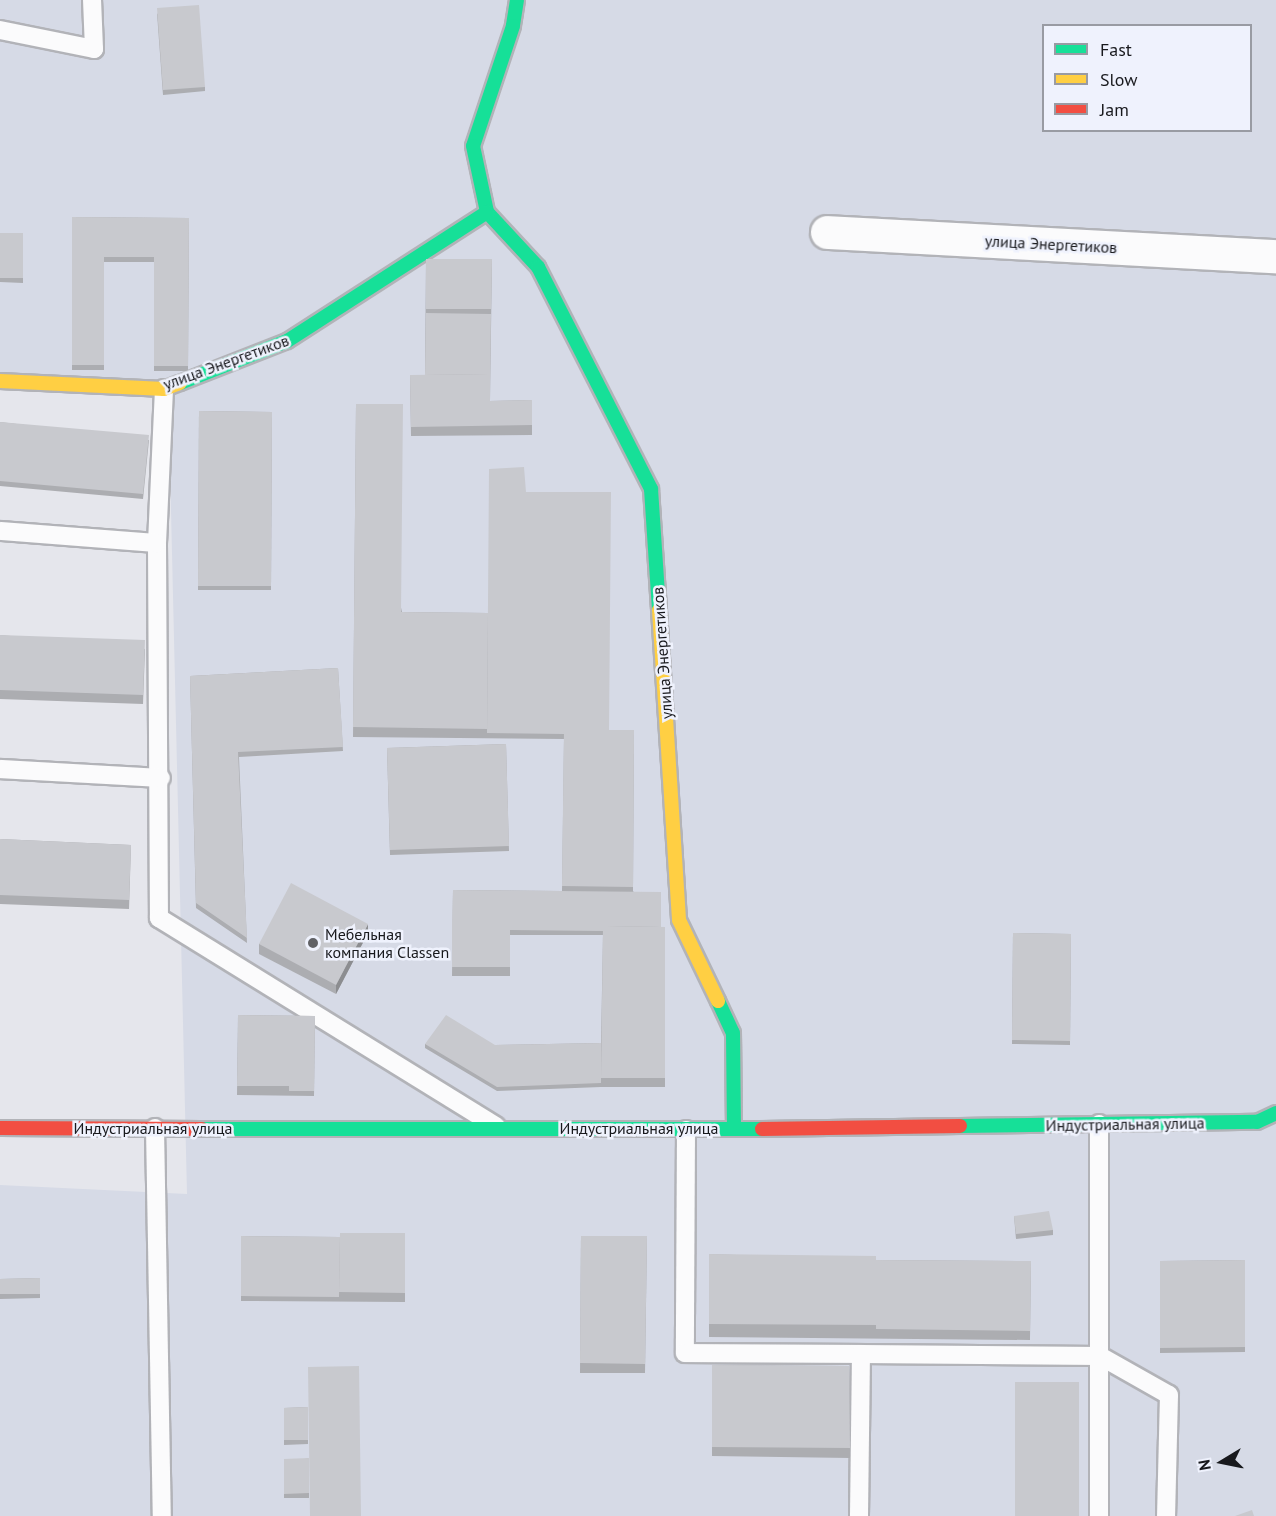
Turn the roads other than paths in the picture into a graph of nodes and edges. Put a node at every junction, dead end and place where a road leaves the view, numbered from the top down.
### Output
1 (92, 0) edge
2 (517, 0) edge
3 (0, 30) edge
4 (487, 212) junction
5 (827, 231) dead end
6 (1276, 256) edge
7 (0, 381) edge
8 (164, 389) junction
9 (0, 531) edge
10 (157, 543) junction
11 (0, 769) edge
12 (161, 778) junction
13 (1276, 1113) edge
14 (1099, 1124) junction
15 (499, 1127) junction
16 (0, 1128) edge
17 (155, 1128) junction
18 (734, 1128) junction
19 (686, 1130) junction
20 (861, 1354) junction
21 (1100, 1356) junction
22 (162, 1516) edge
23 (860, 1516) edge
24 (1099, 1516) edge
25 (1166, 1516) edge

1 - 3 lane
2 - 4 street
4 - 8 street, улица Энергетиков
4 - 18 street, улица Энергетиков
5 - 6 street, улица Энергетиков
7 - 8 street, улица Энергетиков
8 - 10 lane
9 - 10 lane
10 - 12 lane
11 - 12 lane
12 - 15 lane
13 - 14 street, Индустриальная улица
14 - 18 street, Индустриальная улица
14 - 21 lane
15 - 17 street, Индустриальная улица
15 - 19 street, Индустриальная улица
16 - 17 street, Индустриальная улица
17 - 22 lane
18 - 19 street, Индустриальная улица
19 - 20 lane
20 - 21 lane
20 - 23 lane
21 - 24 lane
21 - 25 lane

